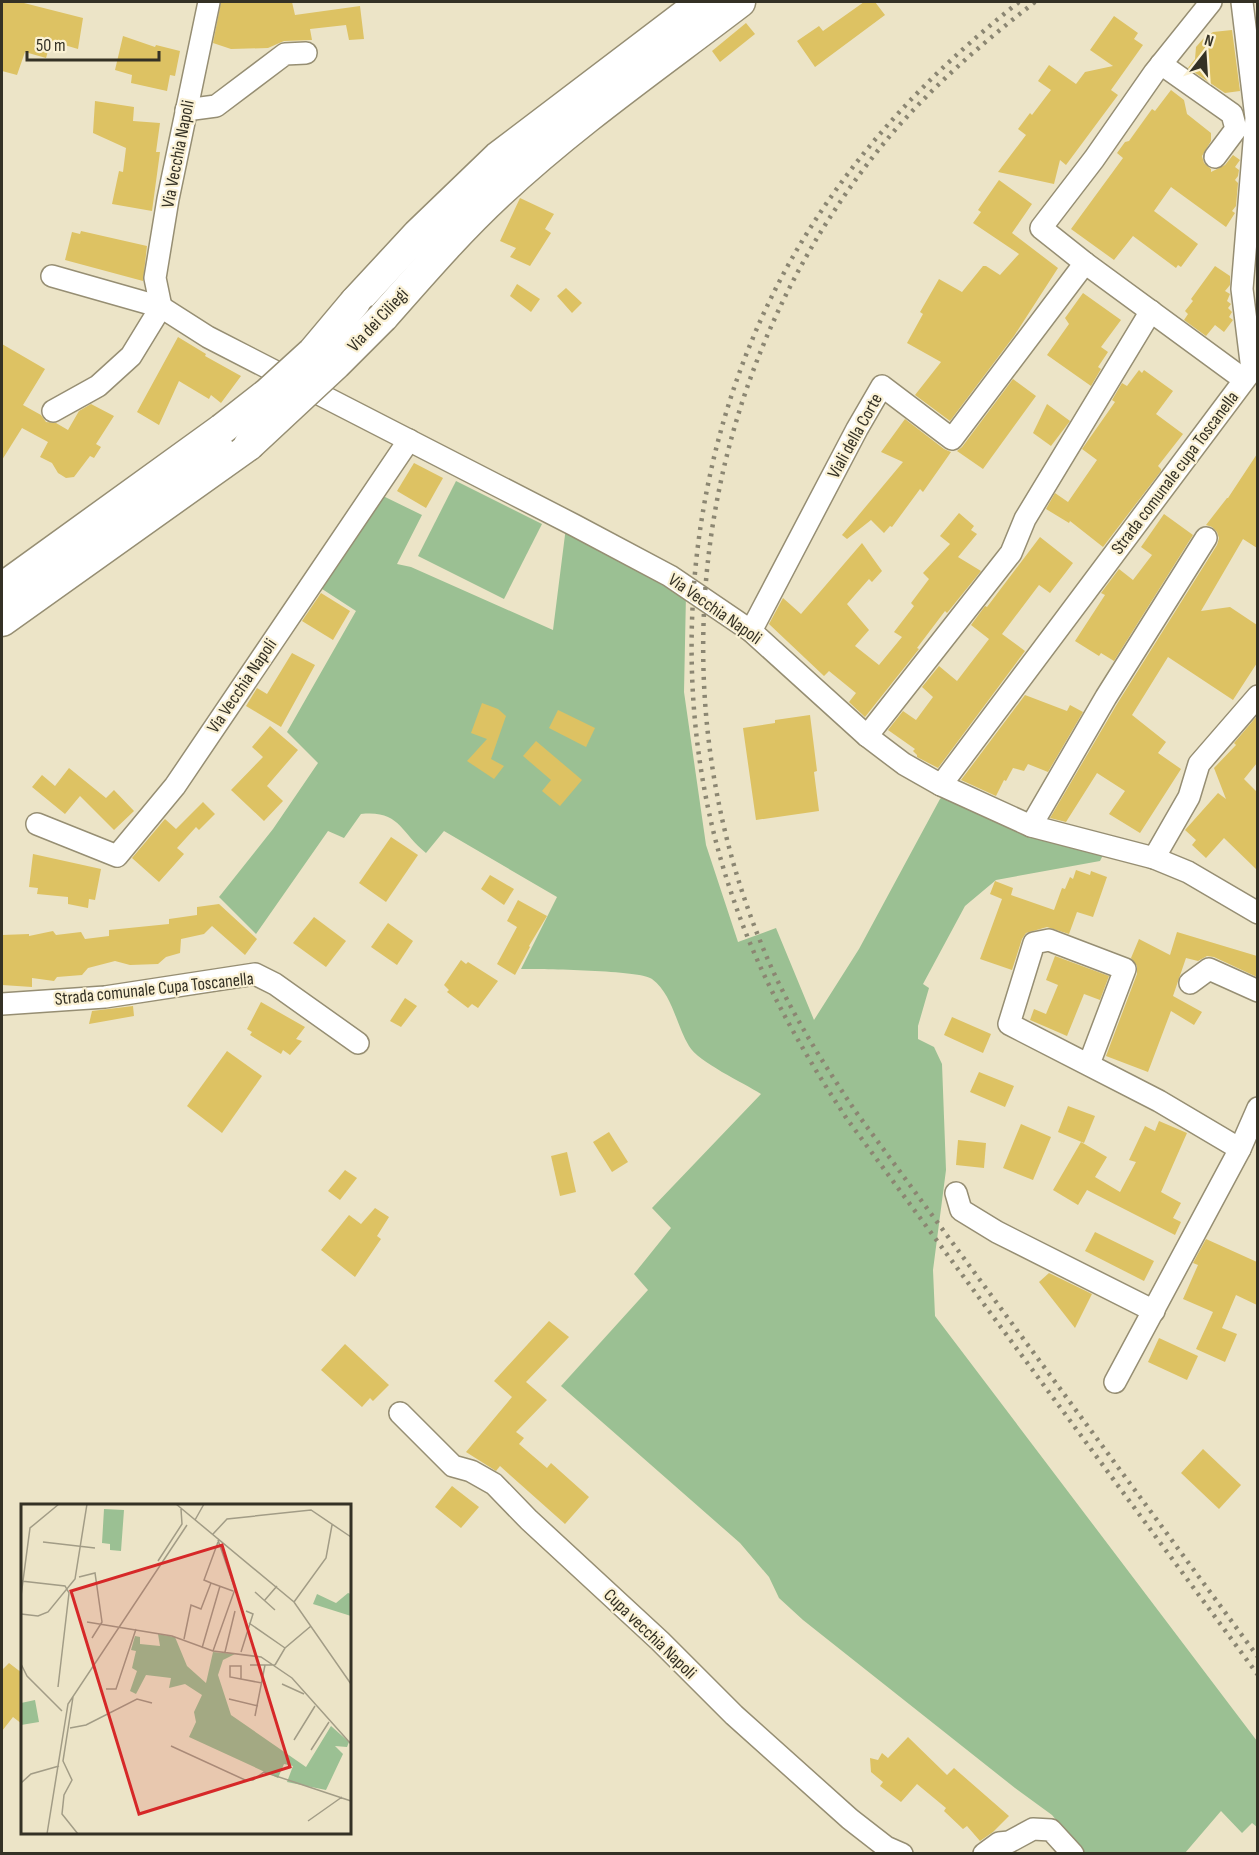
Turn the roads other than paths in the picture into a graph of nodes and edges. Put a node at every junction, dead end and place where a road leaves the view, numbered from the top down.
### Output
1 (209, 2) edge
2 (702, 2) edge
3 (1211, 2) edge
4 (1242, 2) edge
5 (739, 4) edge
6 (306, 53) dead end
7 (1161, 64) junction
8 (186, 110) junction
9 (1215, 158) dead end
10 (1085, 263) junction
11 (52, 276) dead end
12 (162, 307) junction
13 (1151, 311) junction
14 (1235, 373) dead end
15 (53, 411) dead end
16 (409, 440) junction
17 (1206, 538) dead end
18 (2, 588) edge
19 (2, 621) edge
20 (751, 631) junction
21 (1257, 696) edge
22 (867, 736) junction
23 (940, 785) junction
24 (37, 824) dead end
25 (1031, 826) junction
26 (1154, 858) junction
27 (1257, 913) edge
28 (1190, 983) dead end
29 (1257, 992) edge
30 (2, 1004) edge
31 (358, 1043) dead end
32 (1089, 1064) junction
33 (1257, 1108) edge
34 (1240, 1149) junction
35 (956, 1193) dead end
36 (1154, 1311) junction
37 (1115, 1382) dead end
38 (400, 1413) dead end
39 (902, 1854) edge
40 (984, 1854) edge
41 (1073, 1854) edge

1 - 8 street, Via Vecchia Napoli
2 - 18 main road, Via dei Ciliegi, bridge
3 - 7 street
4 - 23 street, Strada comunale cupa Toscanella
5 - 19 main road, Via dei Ciliegi, bridge
6 - 8 street
7 - 9 street
7 - 10 street
8 - 12 street, Via Vecchia Napoli
10 - 13 street
10 - 20 street, Viali della Corte
11 - 12 street, Via Vecchia Napoli
12 - 15 street
12 - 16 street, Via Vecchia Napoli
13 - 14 street
13 - 22 street
16 - 20 street, Via Vecchia Napoli
16 - 24 street, Via Vecchia Napoli
17 - 25 street
20 - 22 street, Via Vecchia Napoli
21 - 26 street
22 - 23 street, Via Vecchia Napoli
23 - 25 street, Via Vecchia Napoli
25 - 26 street, Via Vecchia Napoli
26 - 27 street, Via Vecchia Napoli
28 - 29 street
30 - 31 street, Strada comunale Cupa Toscanella
32 - 32 street
32 - 34 street
33 - 34 street
34 - 36 street
35 - 36 street
36 - 37 street
38 - 39 street, Cupa vecchia Napoli
40 - 41 street

